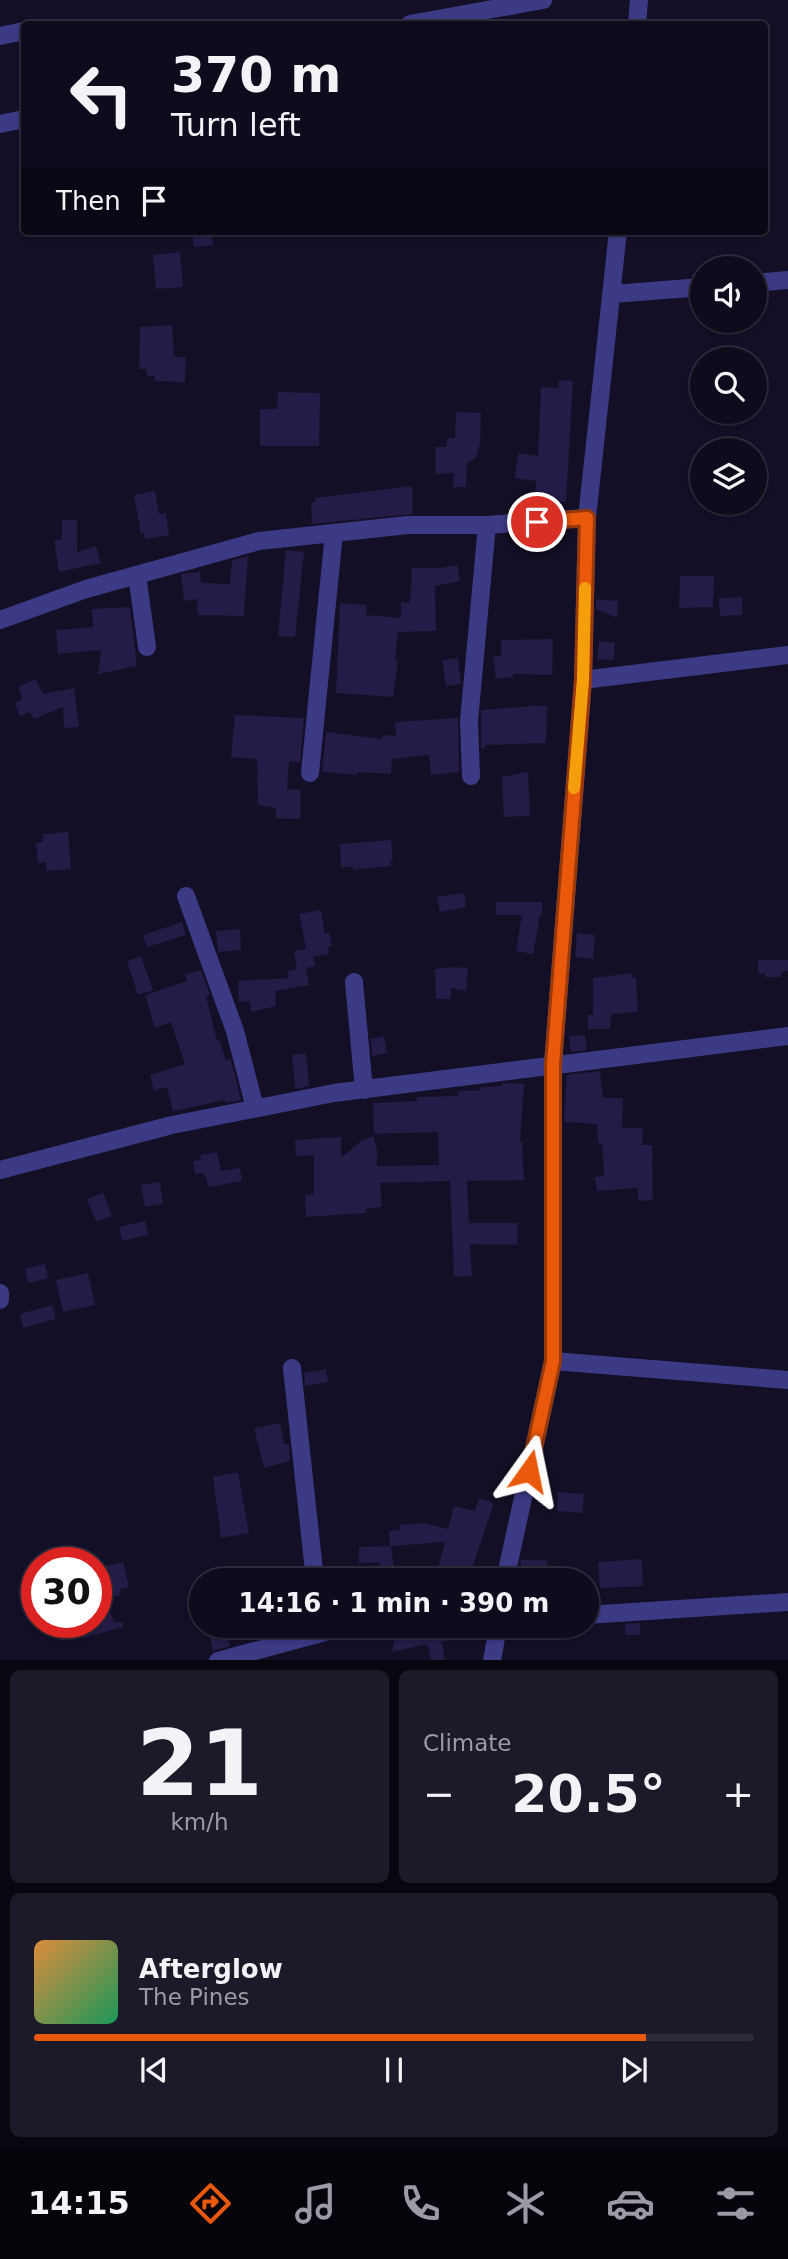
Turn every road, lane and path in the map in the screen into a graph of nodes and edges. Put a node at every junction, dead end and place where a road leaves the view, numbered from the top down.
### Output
1 (543, 0) edge
2 (639, 0) edge
3 (427, 21) edge
4 (637, 21) edge
5 (21, 32) edge
6 (0, 36) edge
7 (21, 120) edge
8 (0, 124) edge
9 (618, 235) edge
10 (788, 280) edge
11 (767, 281) edge
12 (690, 288) edge
13 (612, 294) junction
14 (587, 518) junction
15 (487, 525) junction
16 (334, 533) junction
17 (137, 575) junction
18 (0, 620) edge
19 (147, 647) dead end
20 (788, 655) edge
21 (583, 680) junction
22 (310, 774) dead end
23 (471, 776) dead end
24 (186, 897) dead end
25 (354, 982) dead end
26 (788, 1036) edge
27 (553, 1064) junction
28 (364, 1090) junction
29 (256, 1108) junction
30 (0, 1170) edge
31 (0, 1293) edge
32 (0, 1300) edge
33 (553, 1361) junction
34 (292, 1368) dead end
35 (788, 1380) edge
36 (314, 1568) edge
37 (508, 1568) edge
38 (788, 1602) edge
39 (599, 1614) edge
40 (291, 1638) edge
41 (496, 1638) edge
42 (221, 1660) edge
43 (492, 1660) edge

1 - 3 street
2 - 4 street
5 - 6 street
7 - 8 street
9 - 13 street
10 - 11 street
12 - 13 street
13 - 14 street
14 - 15 street
14 - 21 street
15 - 16 street
15 - 23 street
16 - 17 street
16 - 22 street
17 - 18 street
17 - 19 street
20 - 21 street
21 - 27 street
24 - 29 street
25 - 28 street
26 - 27 street
27 - 28 street
27 - 33 street
28 - 29 street
29 - 30 street
31 - 32 street
33 - 35 street
33 - 37 street
34 - 36 street
38 - 39 street
40 - 42 street
41 - 43 street

